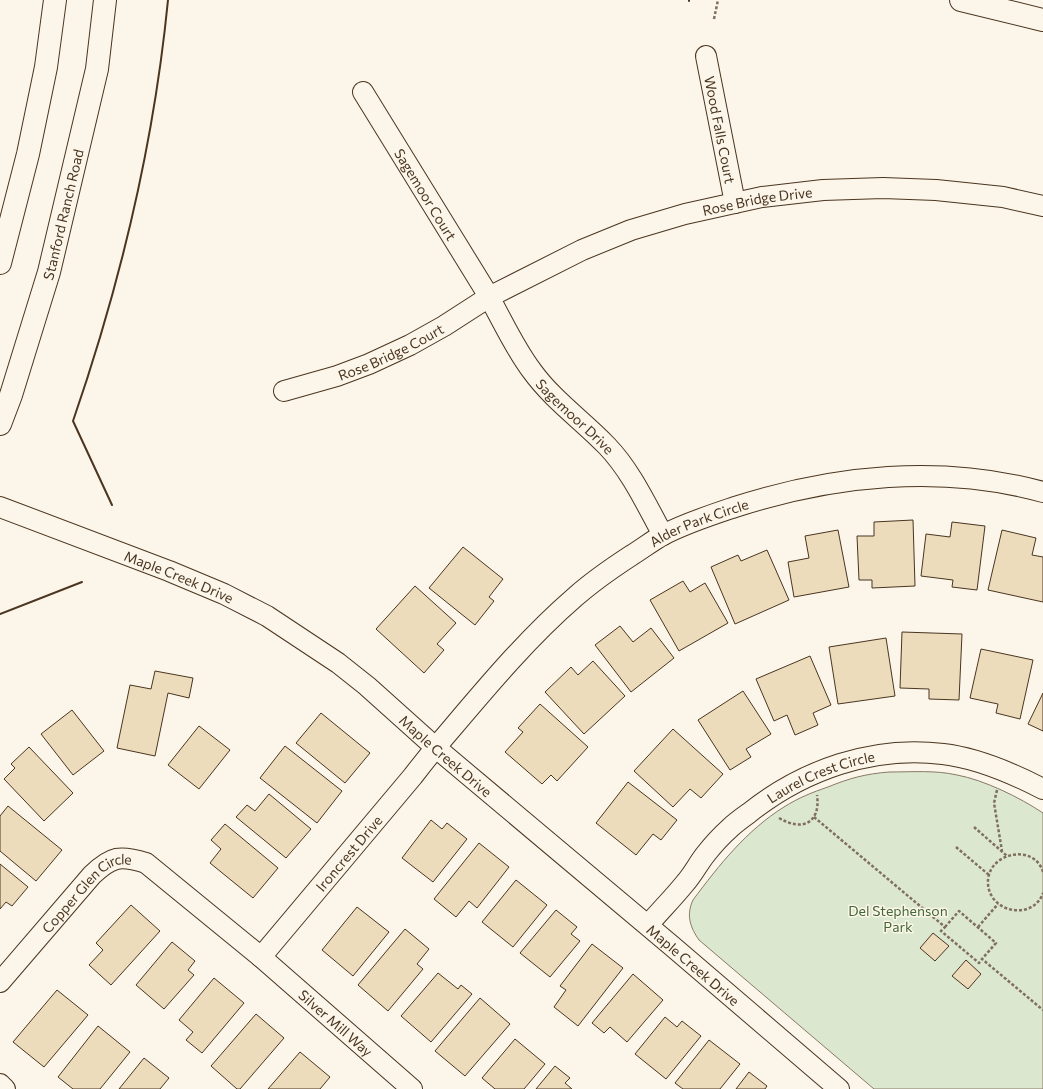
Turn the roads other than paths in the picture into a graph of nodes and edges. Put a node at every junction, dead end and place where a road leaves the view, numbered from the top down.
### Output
1 (54, 0) edge
2 (105, 0) edge
3 (960, 0) edge
4 (1043, 20) edge
5 (706, 56) dead end
6 (363, 92) dead end
7 (735, 203) junction
8 (1043, 206) edge
9 (0, 263) edge
10 (489, 297) junction
11 (284, 392) dead end
12 (0, 424) edge
13 (1043, 492) edge
14 (0, 506) edge
15 (663, 535) junction
16 (435, 747) junction
17 (1043, 789) edge
18 (648, 925) junction
19 (261, 957) junction
20 (0, 982) edge
21 (0, 1084) edge
22 (5, 1089) edge
23 (412, 1089) edge
24 (839, 1089) edge

1 - 9 main road
2 - 12 main road, Stanford Ranch Road
3 - 4 main road
5 - 7 street, Wood Falls Court
6 - 10 street, Sagemoor Court
7 - 8 street, Rose Bridge Drive
7 - 10 street, Rose Bridge Drive
10 - 11 street, Rose Bridge Court
10 - 15 street, Sagemoor Drive
13 - 15 street, Alder Park Circle
14 - 16 street, Maple Creek Drive
15 - 16 street, Alder Park Circle
16 - 18 street, Maple Creek Drive
16 - 19 street, Ironcrest Drive
17 - 18 street, Laurel Crest Circle
18 - 24 street, Maple Creek Drive
19 - 20 street, Copper Glen Circle
19 - 23 street, Silver Mill Way
21 - 22 street

